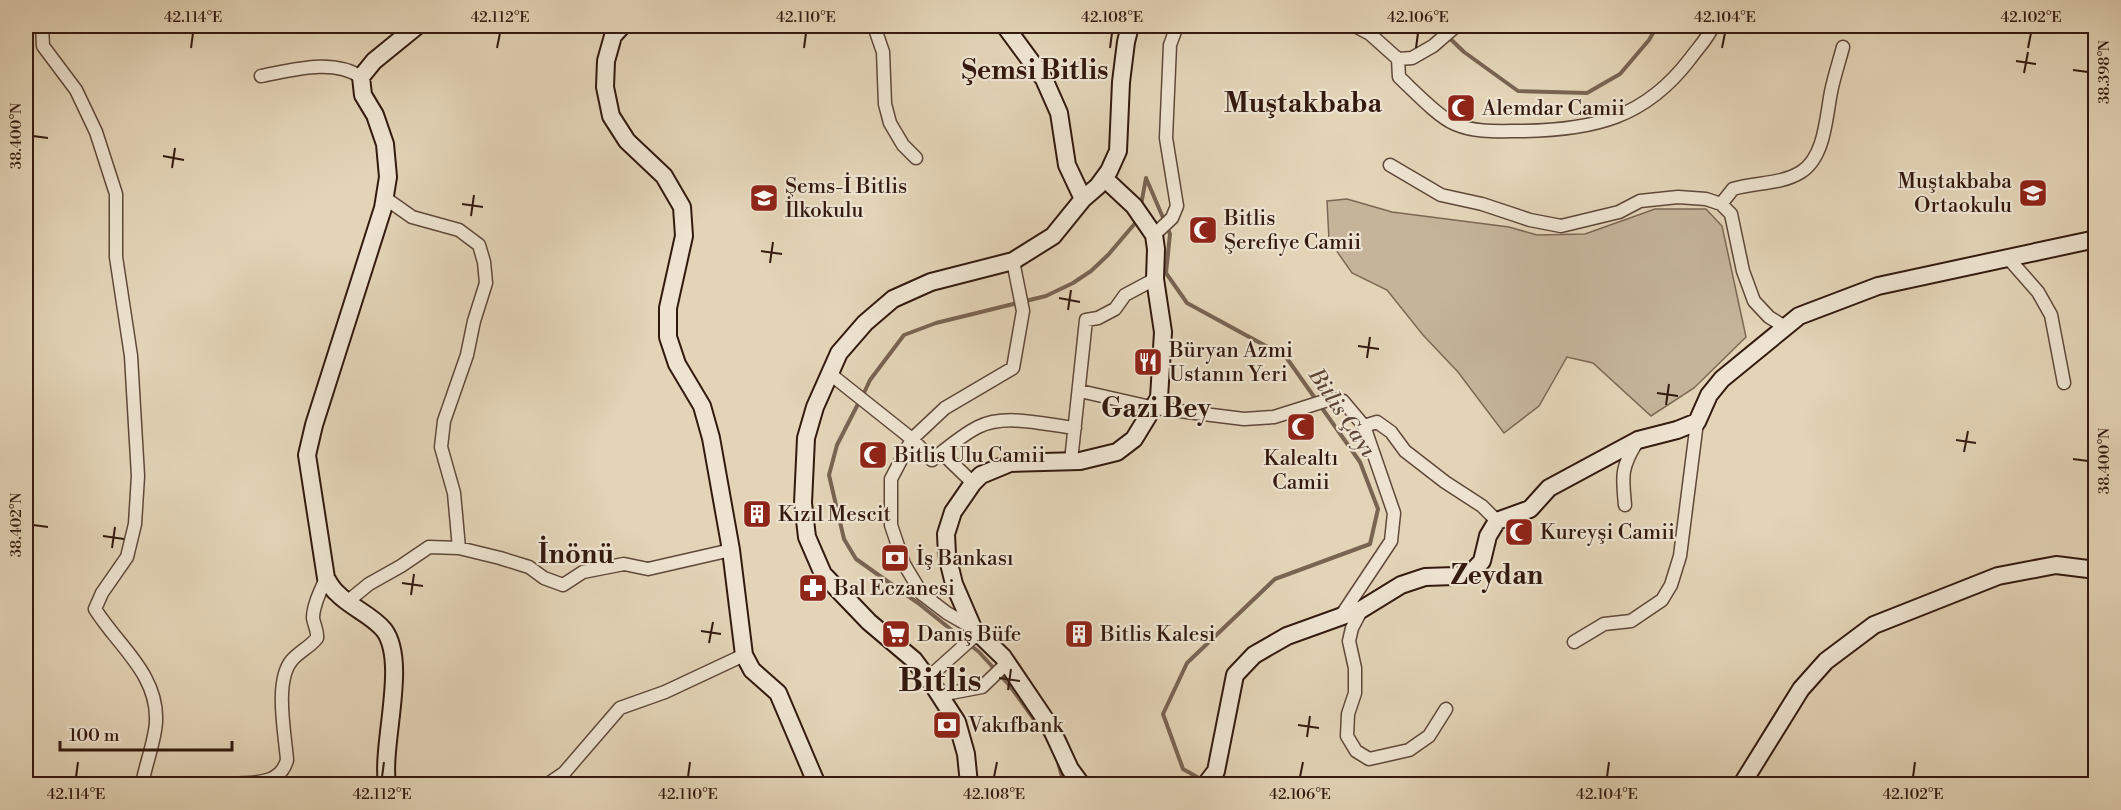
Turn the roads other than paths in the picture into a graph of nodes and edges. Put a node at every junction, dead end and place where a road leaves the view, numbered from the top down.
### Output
1 (42, 26) edge
2 (417, 26) edge
3 (622, 26) edge
4 (874, 26) edge
5 (1005, 26) edge
6 (1130, 26) edge
7 (1177, 26) edge
8 (1355, 26) edge
9 (1456, 26) edge
10 (1713, 26) edge
11 (1843, 47) dead end
12 (1398, 59) junction
13 (261, 76) dead end
14 (361, 77) junction
15 (916, 158) dead end
16 (1390, 165) dead end
17 (1104, 178) junction
18 (385, 198) junction
19 (1083, 199) junction
20 (1721, 204) junction
21 (1152, 229) junction
22 (2096, 238) edge
23 (2009, 259) junction
24 (1013, 261) junction
25 (1155, 279) junction
26 (1785, 327) junction
27 (829, 373) junction
28 (2064, 383) dead end
29 (1080, 391) junction
30 (1155, 408) junction
31 (1697, 422) junction
32 (1364, 426) junction
33 (1075, 428) junction
34 (912, 439) junction
35 (1638, 440) junction
36 (942, 453) junction
37 (1071, 461) junction
38 (973, 483) junction
39 (1625, 506) dead end
40 (1497, 521) junction
41 (459, 548) junction
42 (731, 550) junction
43 (2096, 570) edge
44 (326, 579) junction
45 (347, 602) junction
46 (1362, 609) junction
47 (1341, 616) junction
48 (975, 633) junction
49 (1574, 642) dead end
50 (744, 655) junction
51 (1005, 665) junction
52 (927, 679) junction
53 (940, 695) junction
54 (1446, 709) dead end
55 (1071, 777) edge
56 (1211, 778) edge
57 (142, 784) edge
58 (234, 784) edge
59 (387, 784) edge
60 (548, 784) edge
61 (814, 784) edge
62 (969, 784) edge
63 (1081, 784) edge
64 (1742, 784) edge

1 - 57 street
2 - 14 street
3 - 42 street
4 - 15 street
5 - 19 street
6 - 17 street
7 - 21 street
8 - 12 street
9 - 12 street
10 - 12 street
11 - 20 street
13 - 14 street
14 - 18 street
16 - 20 street
17 - 19 street
17 - 21 street
18 - 41 street
18 - 44 street
19 - 24 street
20 - 26 street
21 - 25 street
22 - 23 street
23 - 26 street
23 - 28 street
24 - 27 street
24 - 34 street
25 - 29 street
25 - 30 street
26 - 31 street
27 - 34 street
27 - 52 street
29 - 30 street
29 - 33 street
30 - 32 street
30 - 37 street
31 - 35 street
31 - 49 street
32 - 40 street
32 - 47 street
33 - 36 street
33 - 37 street
34 - 36 street
34 - 48 street
35 - 39 street
35 - 40 street
36 - 38 street
37 - 38 street
38 - 48 street
40 - 46 street
41 - 42 street
41 - 45 street
42 - 50 street
43 - 64 street
44 - 45 street
44 - 58 street
45 - 59 street
46 - 47 street
46 - 54 street
47 - 56 street
48 - 51 street
48 - 52 street
50 - 60 street
50 - 61 street
51 - 53 street
51 - 55 street
52 - 53 street
53 - 62 street
55 - 63 street

